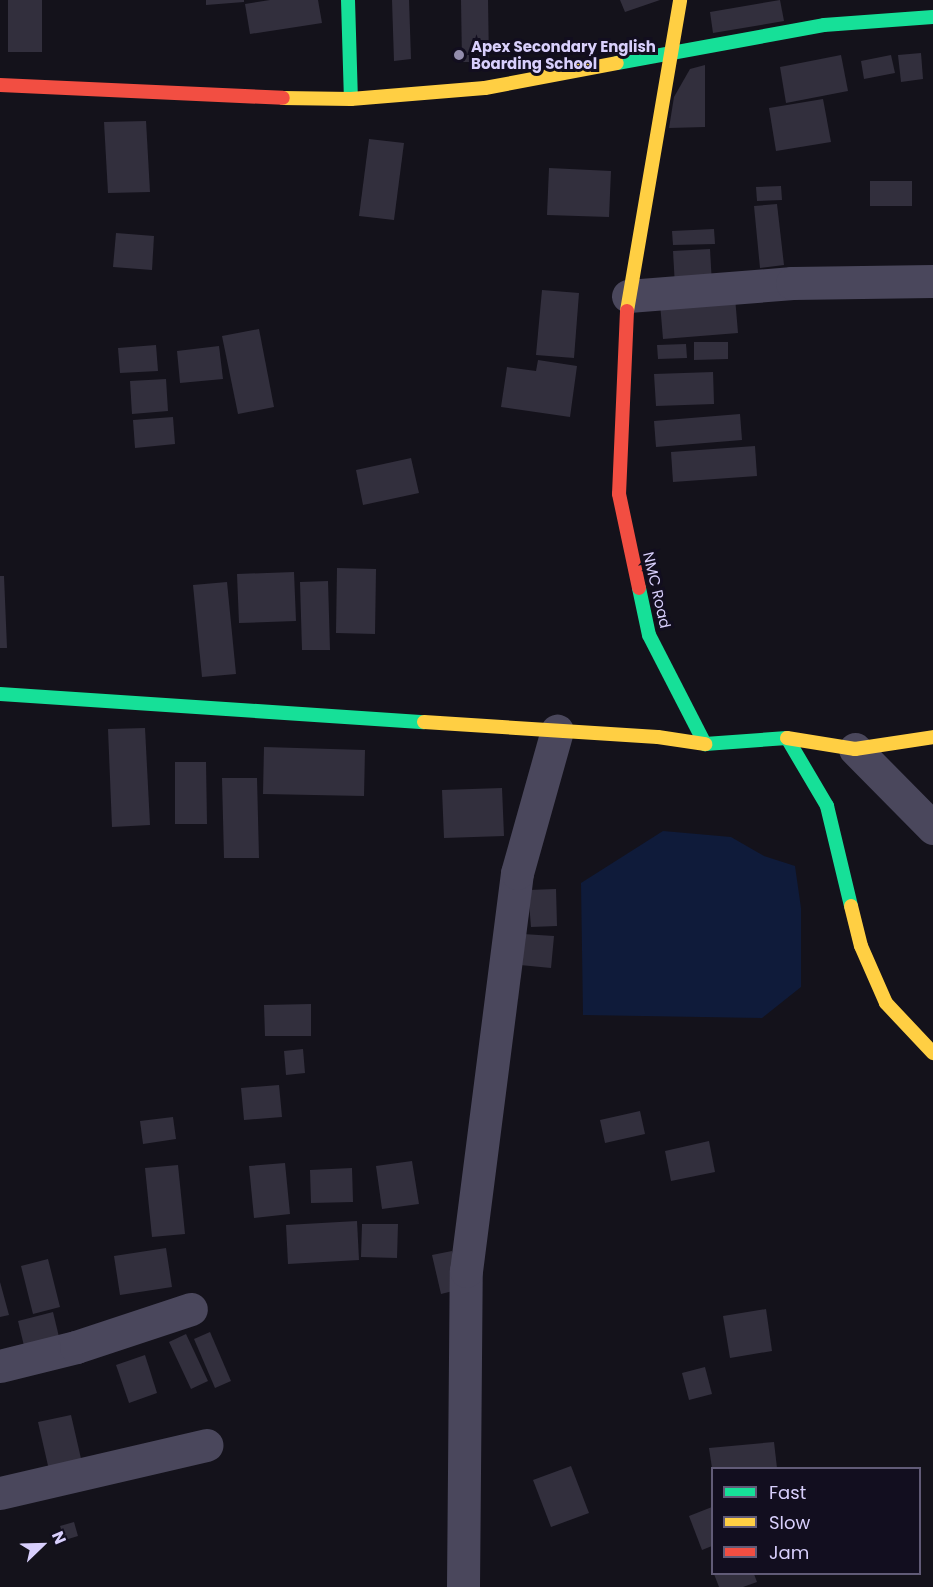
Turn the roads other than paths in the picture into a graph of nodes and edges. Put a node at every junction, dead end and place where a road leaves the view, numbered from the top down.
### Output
1 (348, 0) edge
2 (680, 0) edge
3 (933, 17) edge
4 (668, 56) junction
5 (0, 85) edge
6 (351, 99) junction
7 (933, 281) edge
8 (628, 296) junction
9 (0, 694) edge
10 (557, 731) junction
11 (933, 737) edge
12 (787, 738) junction
13 (705, 744) junction
14 (855, 749) junction
15 (933, 828) edge
16 (933, 1053) edge
17 (191, 1309) dead end
18 (0, 1366) edge
19 (206, 1445) dead end
20 (0, 1493) edge
21 (463, 1587) edge

1 - 6 street
2 - 4 street, NMC Road
3 - 4 street
4 - 6 street
4 - 8 street, NMC Road
5 - 6 street
7 - 8 street
8 - 13 street, NMC Road
9 - 10 street
10 - 13 street
10 - 21 street
11 - 14 street
12 - 13 street
12 - 14 street
12 - 16 street
14 - 15 street
17 - 18 street
19 - 20 street

